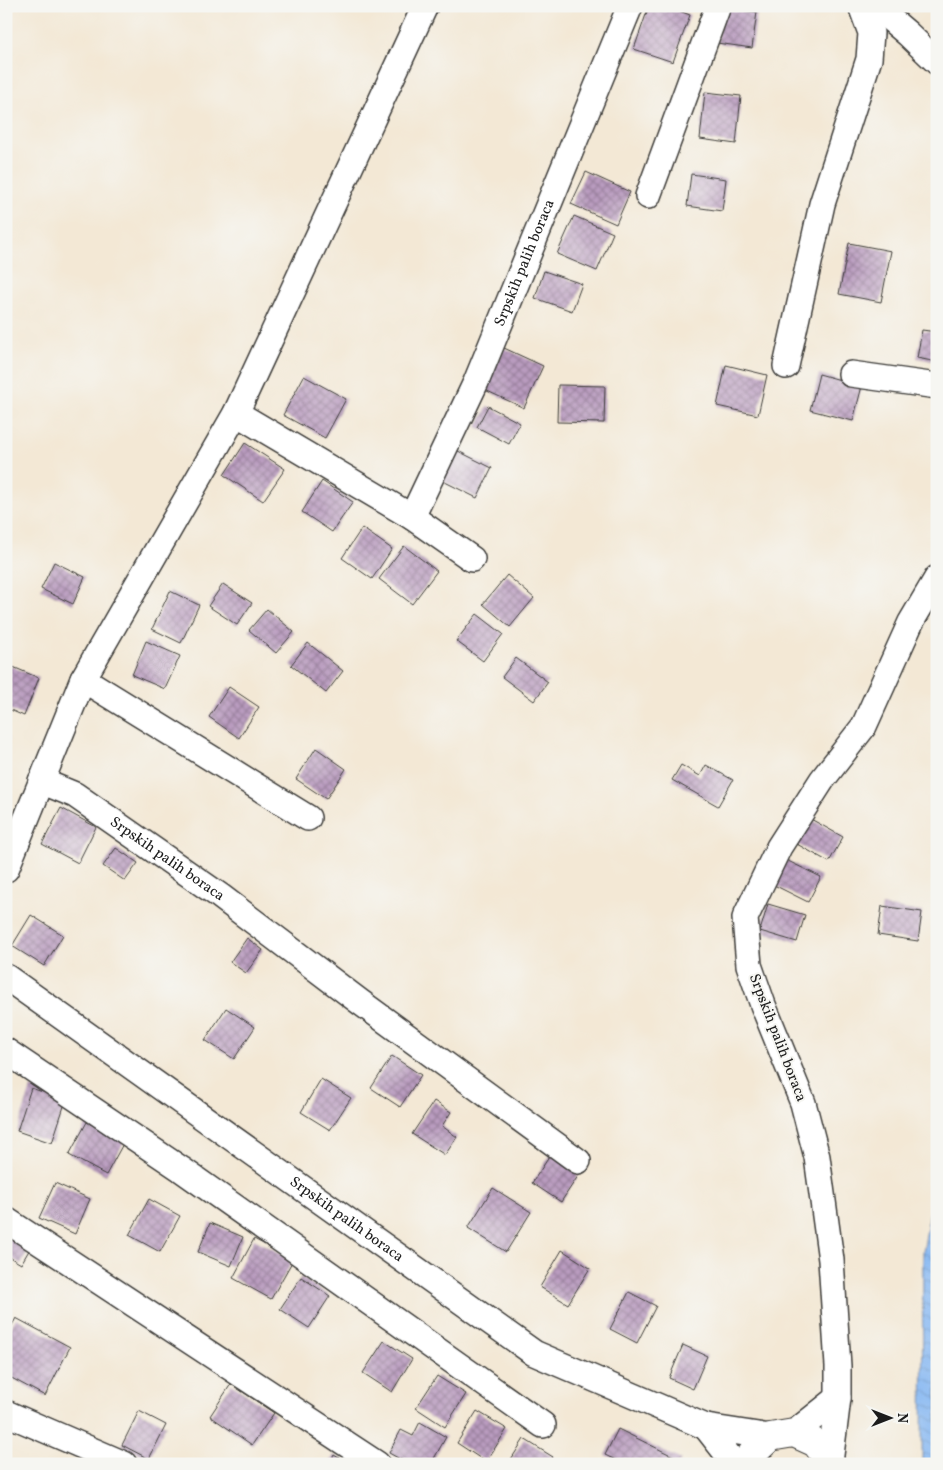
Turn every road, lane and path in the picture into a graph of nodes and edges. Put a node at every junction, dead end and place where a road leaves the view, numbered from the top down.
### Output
1 (425, 6) edge
2 (630, 6) edge
3 (718, 6) edge
4 (862, 6) edge
5 (937, 62) edge
6 (648, 196) dead end
7 (786, 366) dead end
8 (851, 374) dead end
9 (937, 386) edge
10 (236, 413) junction
11 (412, 517) junction
12 (472, 559) dead end
13 (937, 578) edge
14 (83, 679) junction
15 (41, 781) junction
16 (308, 818) dead end
17 (6, 869) edge
18 (6, 977) edge
19 (6, 1051) edge
20 (578, 1161) dead end
21 (6, 1220) edge
22 (838, 1398) junction
23 (6, 1413) edge
24 (543, 1425) dead end
25 (706, 1427) junction
26 (782, 1435) junction
27 (124, 1464) edge
28 (377, 1464) edge
29 (735, 1464) edge
30 (750, 1464) edge
31 (830, 1464) edge

1 - 10 street
2 - 11 street, Srpskih palih boraca
3 - 6 street
4 - 5 street
4 - 7 street
8 - 9 street
10 - 11 street
10 - 14 street
11 - 12 street
13 - 22 street, Srpskih palih boraca
14 - 15 street
14 - 16 street
15 - 17 street
15 - 20 street, Srpskih palih boraca
18 - 25 street, Srpskih palih boraca
19 - 24 street
21 - 28 street
22 - 26 street
22 - 31 street, Srpskih palih boraca
23 - 27 street
25 - 26 street
25 - 29 street
26 - 30 street
26 - 31 street

